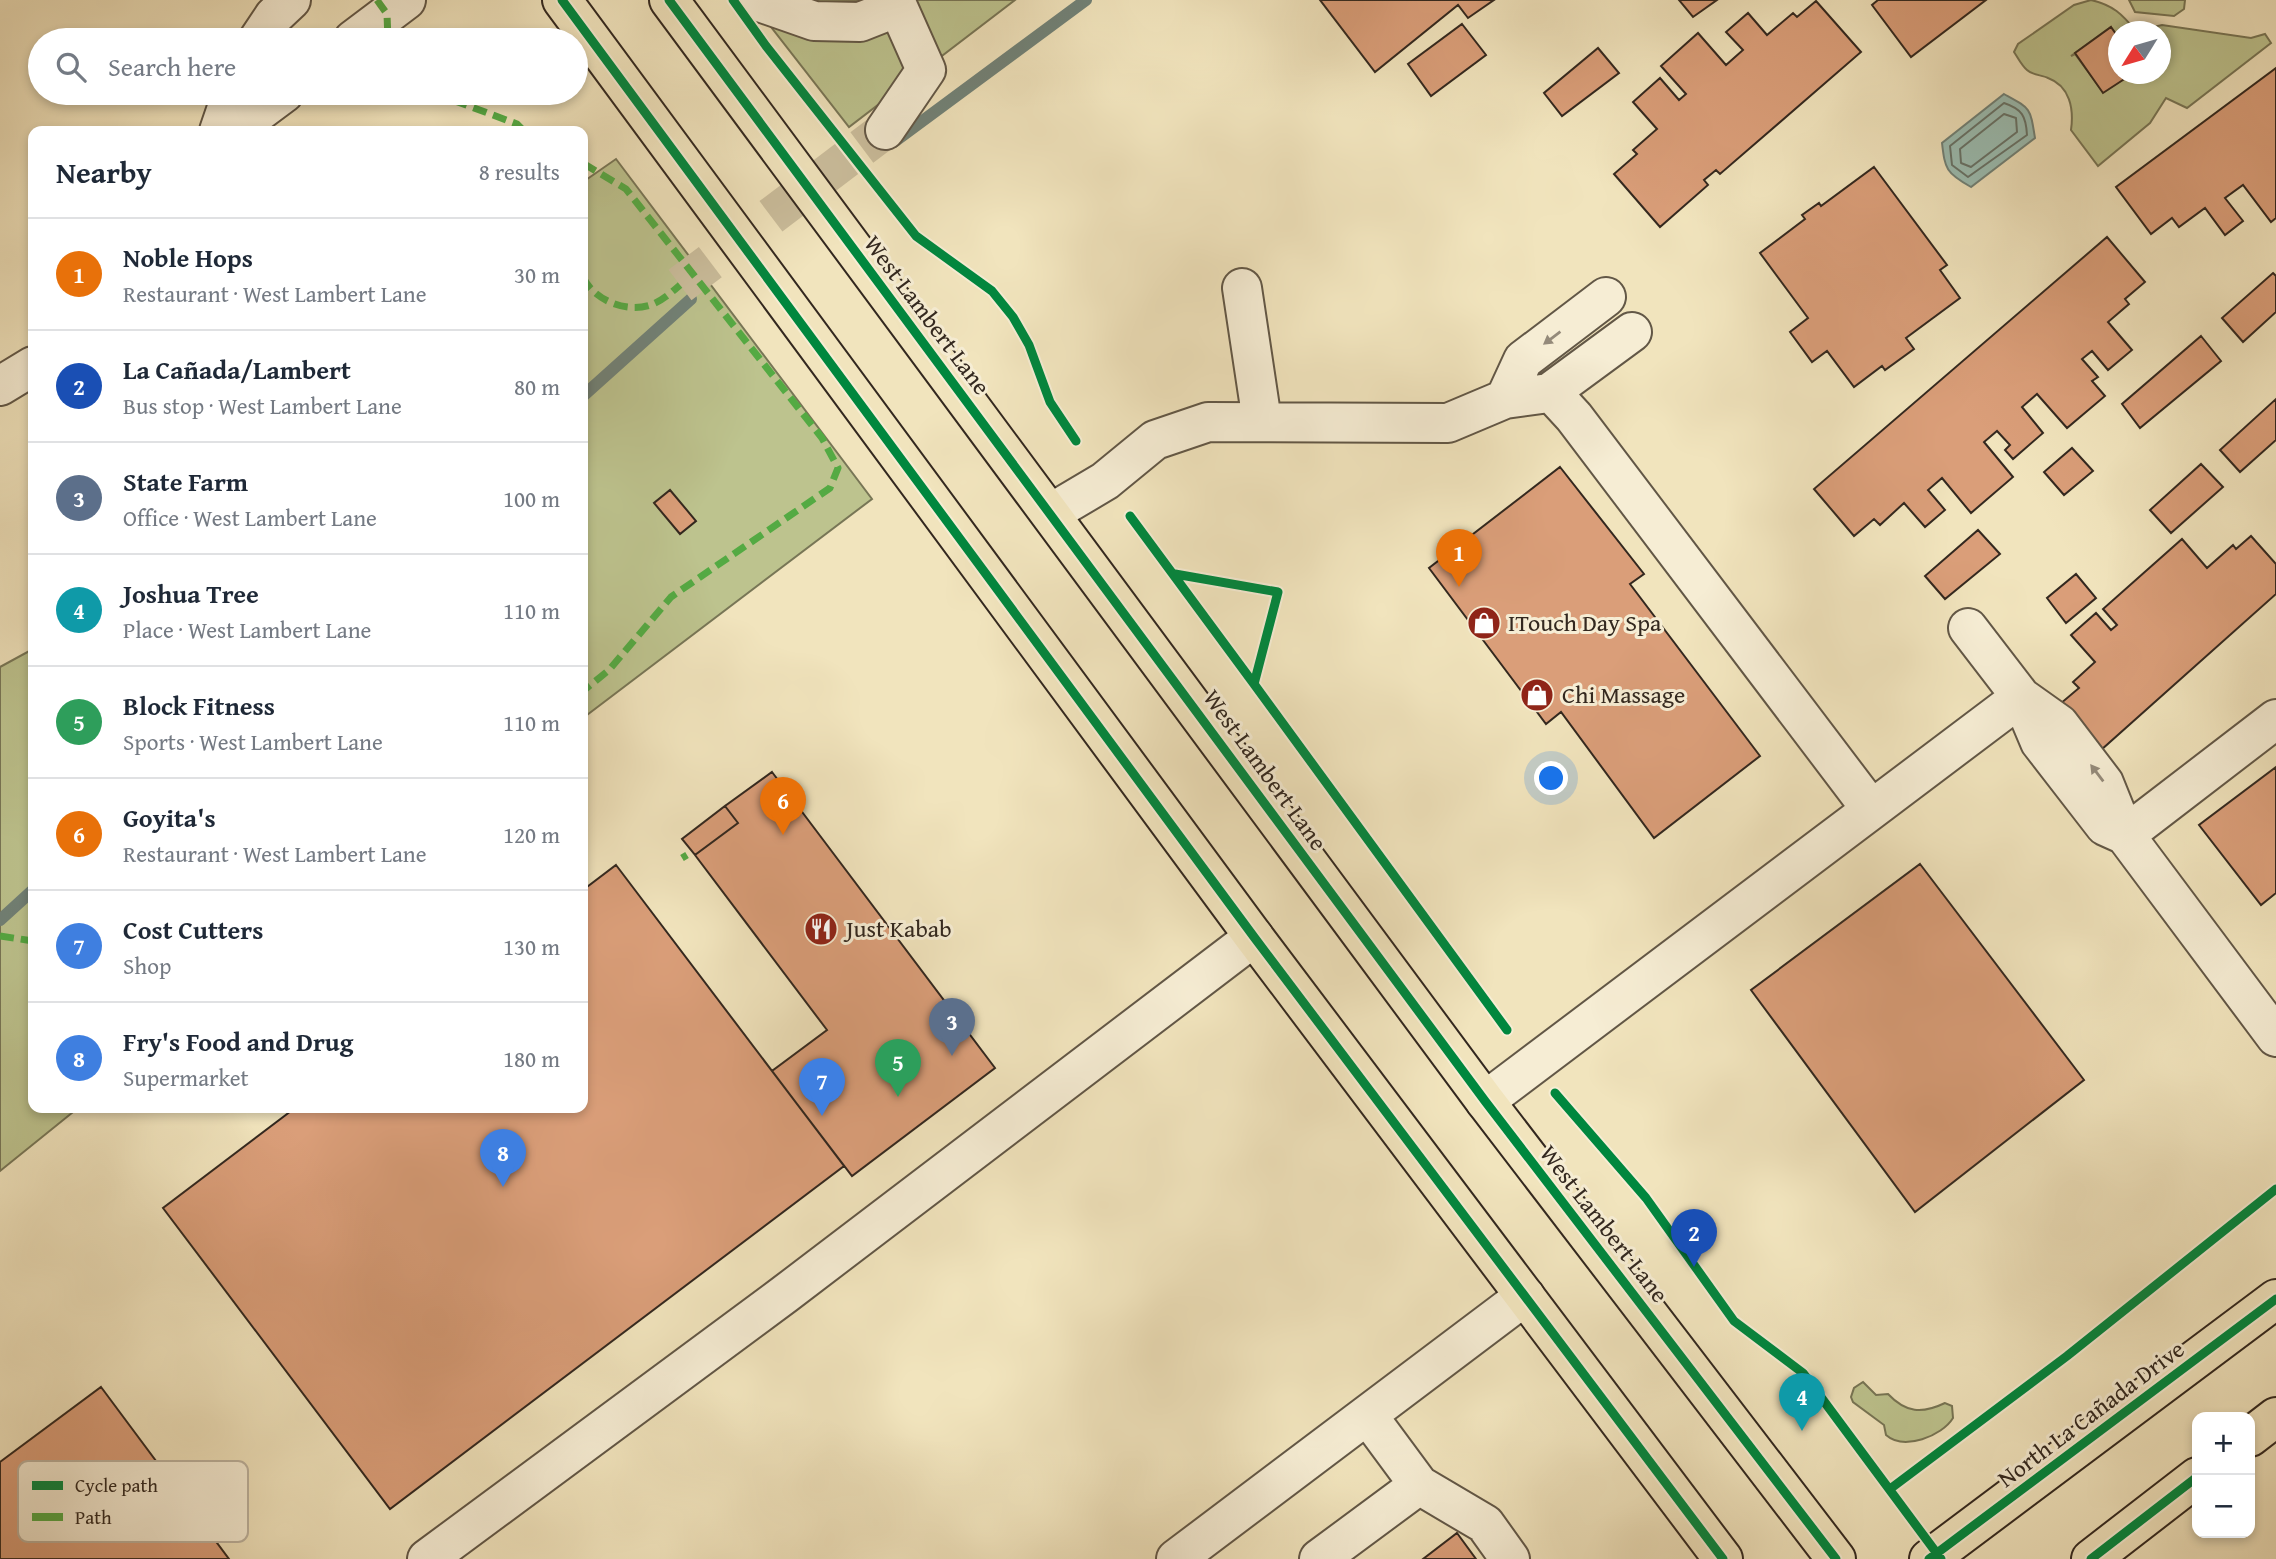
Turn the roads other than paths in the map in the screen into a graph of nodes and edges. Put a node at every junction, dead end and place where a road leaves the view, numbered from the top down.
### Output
1 (291, 0) edge
2 (406, 0) edge
3 (562, 0) edge
4 (669, 0) edge
5 (754, 0) edge
6 (904, 4) edge
7 (266, 28) edge
8 (369, 28) edge
9 (583, 28) edge
10 (588, 35) edge
11 (228, 105) edge
12 (268, 105) edge
13 (221, 126) edge
14 (240, 126) edge
15 (885, 130) tunnel mouth
16 (1242, 288) dead end
17 (1606, 297) dead end
18 (1633, 332) dead end
19 (28, 369) edge
20 (0, 386) edge
21 (1551, 392) junction
22 (1505, 399) junction
23 (1262, 422) junction
24 (1051, 513) junction
25 (1968, 628) dead end
26 (2021, 697) junction
27 (2276, 719) edge
28 (1871, 809) junction
29 (2125, 835) junction
30 (1254, 937) junction
31 (2276, 1037) edge
32 (1485, 1101) junction
33 (1525, 1296) junction
34 (2276, 1299) edge
35 (1368, 1416) junction
36 (2276, 1417) edge
37 (2255, 1433) edge
38 (2192, 1481) edge
39 (1419, 1485) junction
40 (428, 1559) edge
41 (1176, 1559) edge
42 (1319, 1559) edge
43 (1510, 1559) edge
44 (1723, 1559) edge
45 (1836, 1559) edge
46 (1929, 1559) edge
47 (2091, 1559) edge

1 - 7 street
2 - 8 street
3 - 9 main road
4 - 24 main road, West Lambert Lane
5 - 6 street
6 - 15 street
10 - 30 main road
11 - 13 street
12 - 14 street
16 - 23 street
17 -> 22 street
18 - 21 street
19 - 20 street
21 - 22 street
21 - 28 street
22 - 23 street
23 - 24 street
24 - 32 main road, West Lambert Lane
25 - 26 street
26 - 28 street
26 - 29 street
27 - 29 street
28 - 32 street
29 - 31 street
30 - 33 main road
30 - 40 street
32 - 45 main road, West Lambert Lane
33 - 35 street
33 - 44 main road
34 - 46 main road, North La Cañada Drive
35 - 39 street
35 - 41 street
36 - 37 main road
38 - 47 main road
39 - 42 street
39 - 43 street

